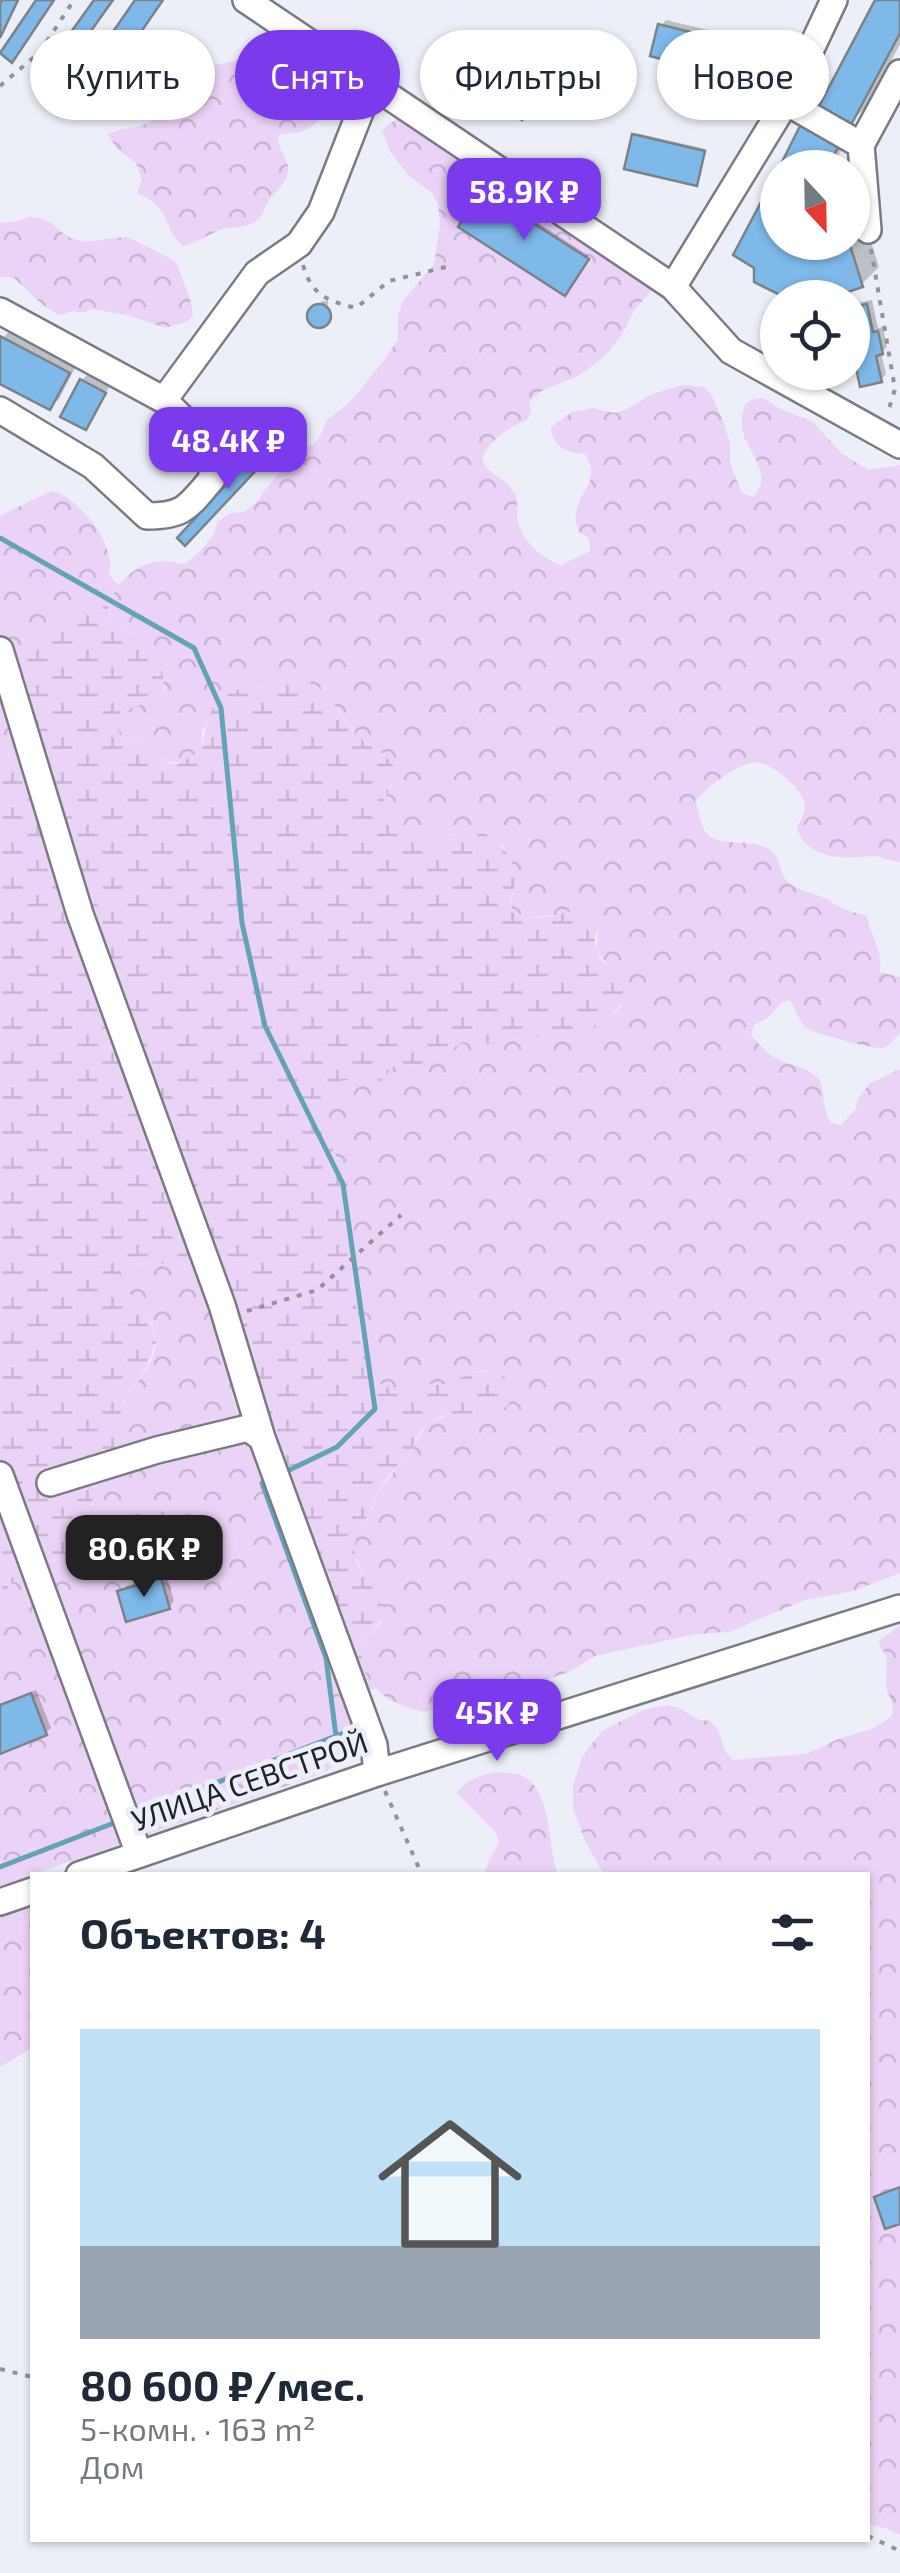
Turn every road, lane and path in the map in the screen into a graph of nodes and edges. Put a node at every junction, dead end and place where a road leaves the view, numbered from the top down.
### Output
1 (74, 0) edge
2 (834, 0) edge
3 (258, 3) edge
4 (296, 30) edge
5 (820, 30) edge
6 (900, 73) edge
7 (0, 86) edge
8 (400, 103) edge
9 (357, 120) edge
10 (775, 120) edge
11 (818, 120) edge
12 (861, 144) junction
13 (861, 150) edge
14 (870, 242) edge
15 (299, 244) junction
16 (446, 267) dead end
17 (674, 287) junction
18 (0, 311) edge
19 (164, 400) junction
20 (290, 406) dead end
21 (0, 410) edge
22 (876, 433) junction
23 (203, 440) junction
24 (900, 445) edge
25 (0, 650) edge
26 (401, 1216) dead end
27 (226, 1317) junction
28 (262, 1438) junction
29 (0, 1475) edge
30 (50, 1484) dead end
31 (900, 1608) edge
32 (377, 1773) junction
33 (140, 1854) junction
34 (88, 1872) edge
35 (421, 1872) edge
36 (30, 1892) edge
37 (0, 1902) edge
38 (0, 2369) edge
39 (30, 2377) edge
40 (870, 2537) edge
41 (900, 2551) edge

1 - 7 path
2 - 5 street
3 - 4 street
6 - 12 street
8 - 17 street
9 - 15 street
10 - 17 street
11 - 12 street
12 - 13 street
14 - 22 path
15 - 16 path
15 - 19 street
17 - 22 street
18 - 19 street
19 - 23 street
20 - 23 path
21 - 23 street
22 - 24 street
25 - 27 street
26 - 27 path
27 - 28 street
28 - 30 street
28 - 32 street
29 - 33 street
31 - 32 street, УЛИЦА СЕВСТРОЙ
32 - 33 street, УЛИЦА СЕВСТРОЙ
32 - 35 path
33 - 34 street, УЛИЦА СЕВСТРОЙ
36 - 37 street
38 - 39 path
40 - 41 path

